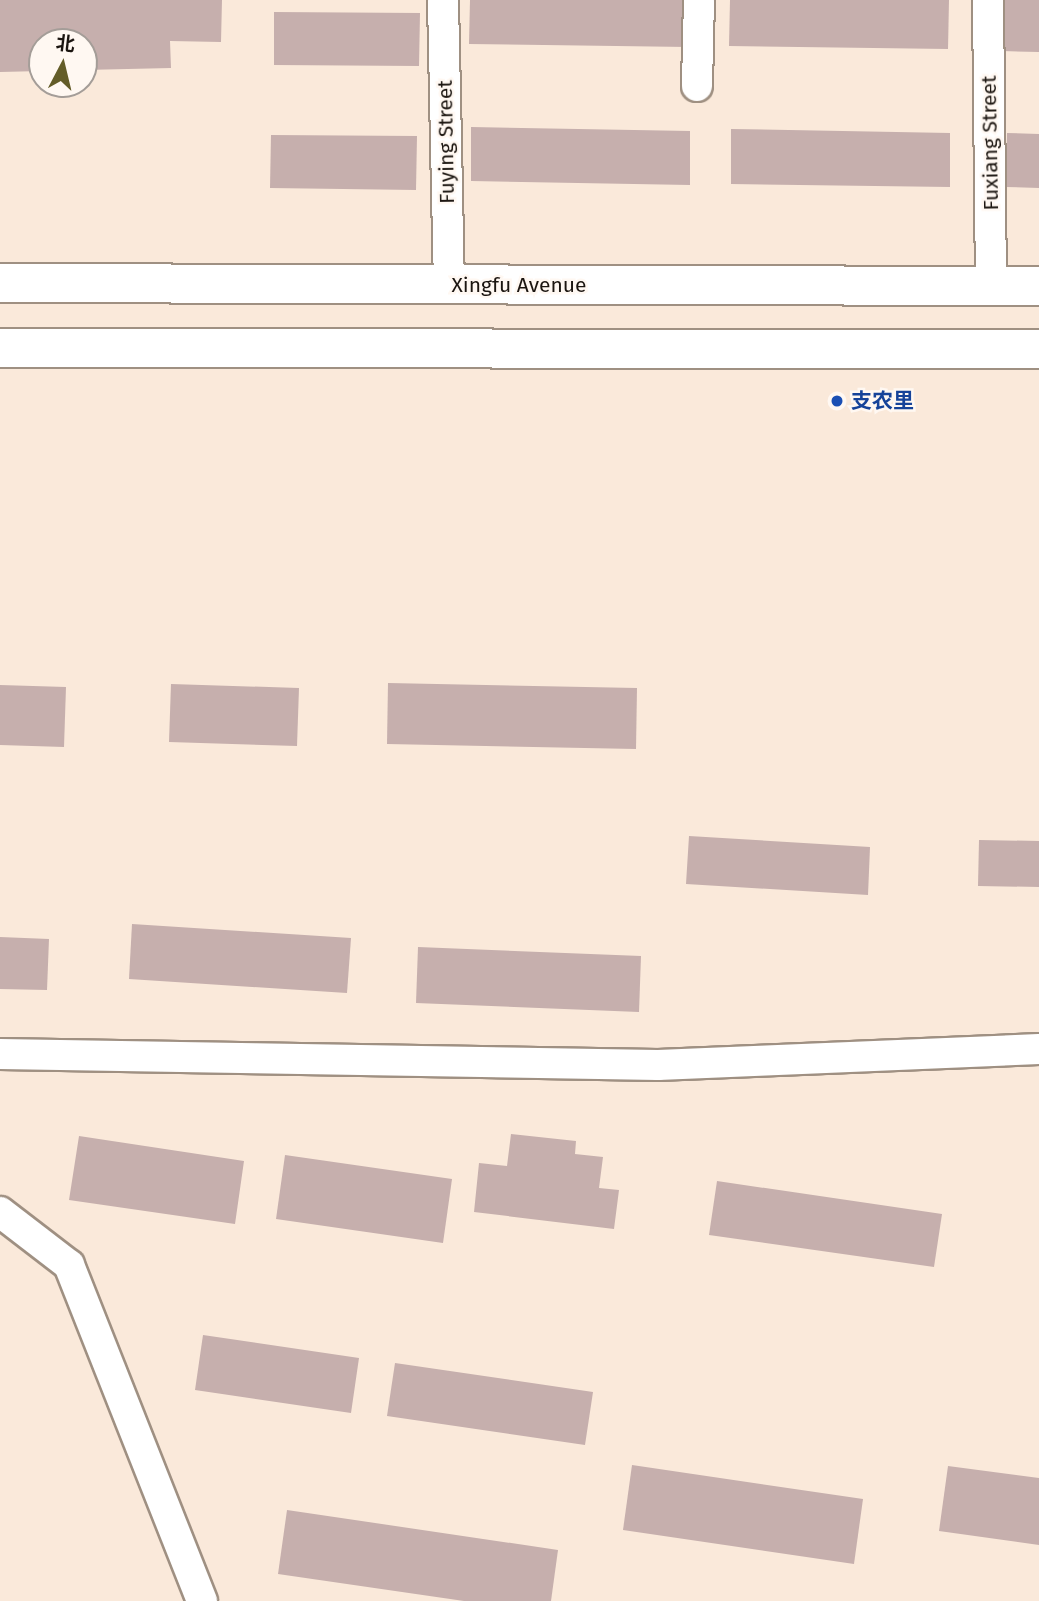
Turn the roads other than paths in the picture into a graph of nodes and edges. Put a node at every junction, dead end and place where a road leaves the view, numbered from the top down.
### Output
1 (443, 0) edge
2 (699, 0) edge
3 (988, 0) edge
4 (697, 86) dead end
5 (0, 283) edge
6 (449, 285) junction
7 (992, 286) junction
8 (1039, 286) edge
9 (0, 348) edge
10 (1039, 349) edge
11 (1039, 1049) edge
12 (0, 1054) edge
13 (0, 1212) edge
14 (202, 1601) edge

1 - 6 street, Fuying Street
2 - 4 street
3 - 7 street, Fuxiang Street
5 - 6 main road, Xingfu Avenue
6 - 7 main road, Xingfu Avenue
7 - 8 main road, Xingfu Avenue
9 - 10 main road
11 - 12 street
13 - 14 street

